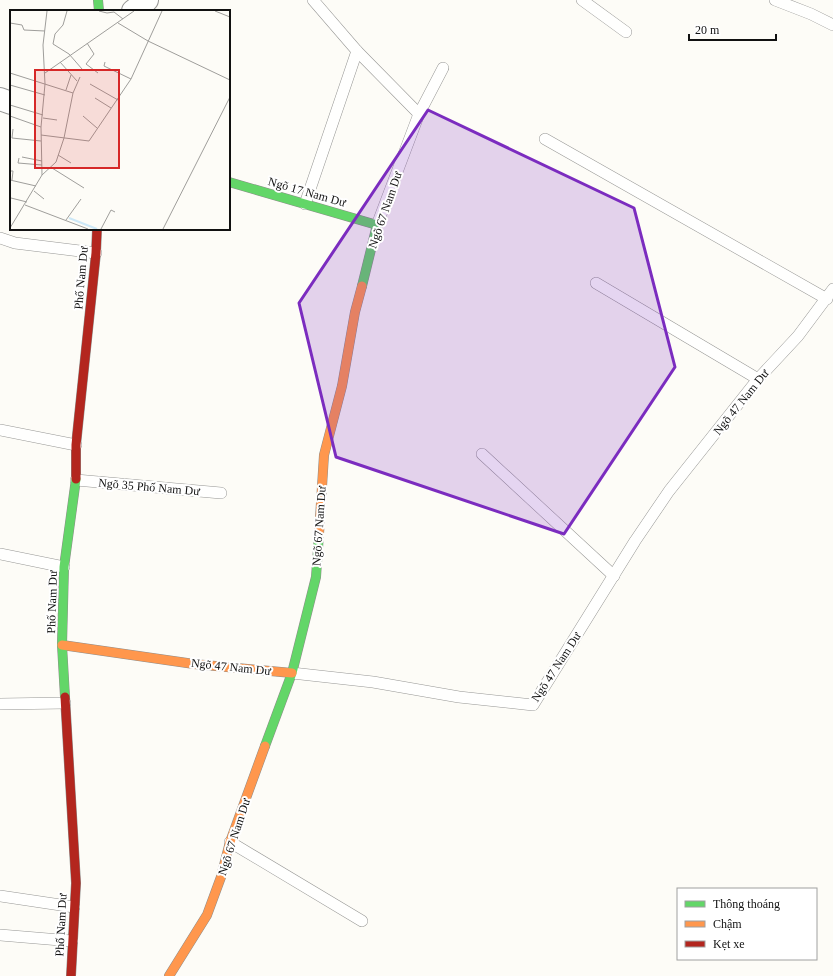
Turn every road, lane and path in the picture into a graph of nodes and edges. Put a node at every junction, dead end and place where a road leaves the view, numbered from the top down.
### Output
1 (98, 0) edge
2 (147, 0) edge
3 (314, 0) edge
4 (582, 0) edge
5 (775, 0) edge
6 (99, 10) edge
7 (134, 10) edge
8 (833, 25) edge
9 (626, 32) dead end
10 (357, 51) junction
11 (443, 68) dead end
12 (0, 99) edge
13 (10, 103) edge
14 (419, 114) junction
15 (545, 139) dead end
16 (230, 182) edge
17 (305, 204) junction
18 (377, 225) junction
19 (97, 230) edge
20 (0, 238) edge
21 (96, 253) junction
22 (596, 283) dead end
23 (833, 289) edge
24 (827, 299) junction
25 (758, 379) junction
26 (0, 430) edge
27 (76, 445) junction
28 (482, 454) dead end
29 (76, 480) junction
30 (221, 493) dead end
31 (0, 554) edge
32 (64, 567) junction
33 (614, 576) junction
34 (62, 645) junction
35 (292, 673) junction
36 (65, 703) junction
37 (0, 704) edge
38 (230, 842) junction
39 (0, 896) edge
40 (74, 907) junction
41 (362, 921) dead end
42 (0, 935) edge
43 (72, 941) junction
44 (71, 976) edge
45 (170, 976) edge

1 - 6 street
2 - 7 street
3 - 10 lane
4 - 9 lane
5 - 8 lane
10 - 14 lane
10 - 17 lane
11 - 14 lane, Ngõ 67 Nam Dư
12 - 13 street
14 - 18 lane, Ngõ 67 Nam Dư
15 - 24 lane
16 - 17 street, Ngõ 17 Nam Dư
17 - 18 street, Ngõ 17 Nam Dư
18 - 35 street, Ngõ 67 Nam Dư
19 - 21 street, Phố Nam Dư
20 - 21 lane
21 - 27 street, Phố Nam Dư
22 - 25 lane
23 - 24 lane, Ngõ 47 Nam Dư
24 - 25 lane, Ngõ 47 Nam Dư
25 - 33 lane, Ngõ 47 Nam Dư
26 - 27 lane
27 - 29 street, Phố Nam Dư
28 - 33 lane
29 - 30 lane, Ngõ 35 Phố Nam Dư
29 - 32 street, Phố Nam Dư
31 - 32 lane
32 - 34 street, Phố Nam Dư
33 - 35 lane, Ngõ 47 Nam Dư
34 - 35 street, Ngõ 47 Nam Dư
34 - 36 street, Phố Nam Dư
35 - 38 street, Ngõ 67 Nam Dư
36 - 37 lane
36 - 40 street, Phố Nam Dư
38 - 41 lane
38 - 45 street, Ngõ 67 Nam Dư
39 - 40 lane
40 - 43 street, Phố Nam Dư
42 - 43 lane
43 - 44 street, Phố Nam Dư

